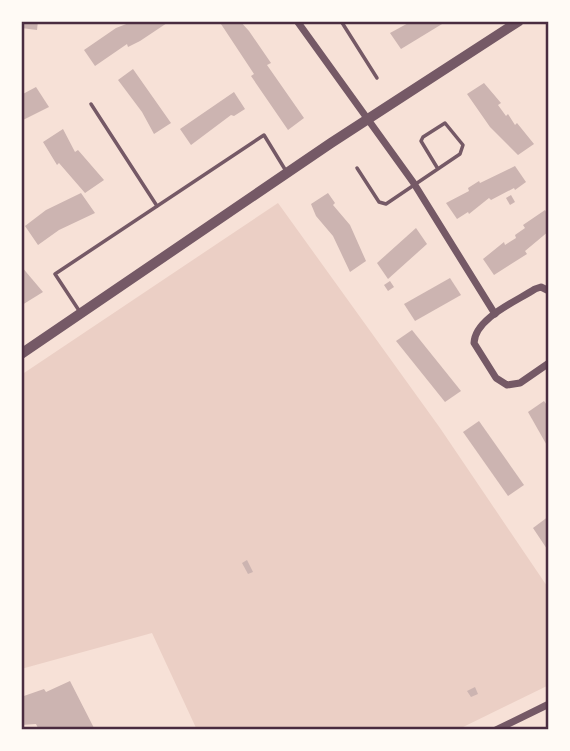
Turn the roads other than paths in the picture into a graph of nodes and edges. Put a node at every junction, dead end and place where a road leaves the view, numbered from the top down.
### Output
1 (298, 21) edge
2 (341, 21) edge
3 (519, 21) edge
4 (377, 78) dead end
5 (91, 104) dead end
6 (369, 120) junction
7 (357, 168) dead end
8 (438, 169) junction
9 (287, 173) junction
10 (415, 186) junction
11 (157, 206) junction
12 (549, 291) edge
13 (81, 314) junction
14 (495, 314) junction
15 (21, 354) edge
16 (549, 363) edge
17 (549, 704) edge
18 (496, 730) edge

1 - 6 street
2 - 4 lane
3 - 6 street
5 - 11 lane
6 - 9 street
6 - 10 street
7 - 10 lane
8 - 8 lane
8 - 10 lane
9 - 11 lane
9 - 13 street
10 - 14 street
11 - 13 lane
12 - 14 street
13 - 15 street
14 - 16 street
17 - 18 street

